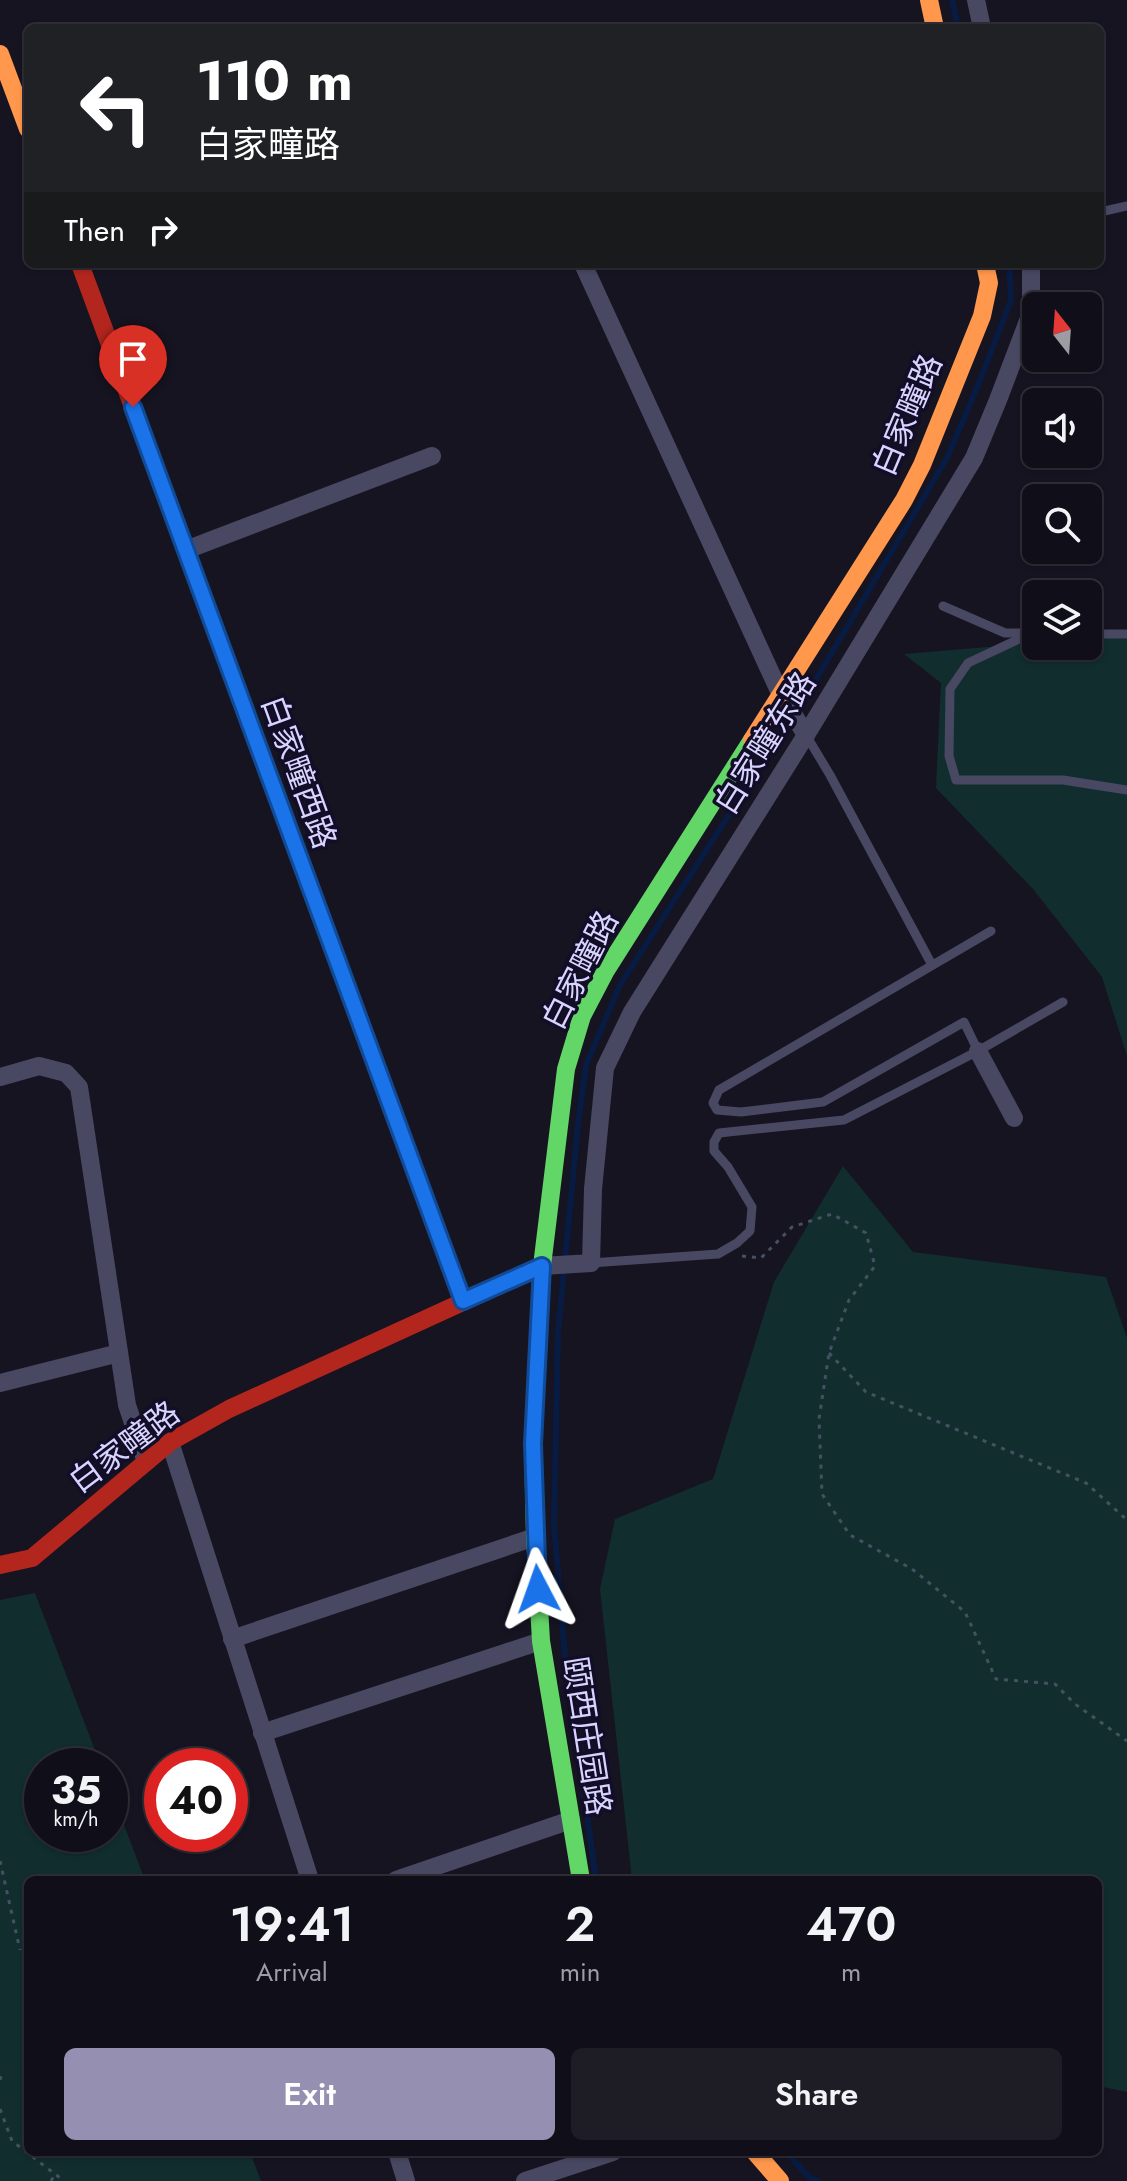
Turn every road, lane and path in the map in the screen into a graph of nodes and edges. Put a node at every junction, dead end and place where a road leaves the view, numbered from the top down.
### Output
1 (929, 0) edge
2 (976, 0) edge
3 (934, 24) edge
4 (981, 24) edge
5 (0, 54) edge
6 (24, 118) edge
7 (1127, 206) edge
8 (1104, 211) edge
9 (81, 268) edge
10 (585, 268) edge
11 (986, 268) edge
12 (1031, 268) edge
13 (432, 456) dead end
14 (186, 550) junction
15 (943, 606) dead end
16 (1022, 633) edge
17 (1102, 634) edge
18 (1127, 634) edge
19 (1022, 638) edge
20 (784, 700) junction
21 (802, 729) junction
22 (1127, 790) edge
23 (991, 931) dead end
24 (932, 965) junction
25 (1063, 1002) dead end
26 (978, 1051) junction
27 (0, 1077) edge
28 (1014, 1118) dead end
29 (718, 1254) junction
30 (565, 1264) junction
31 (463, 1301) junction
32 (119, 1353) junction
33 (829, 1353) junction
34 (0, 1383) edge
35 (170, 1442) junction
36 (146, 1462) junction
37 (1127, 1520) edge
38 (535, 1537) junction
39 (0, 1565) edge
40 (232, 1639) junction
41 (541, 1641) junction
42 (262, 1733) junction
43 (1127, 1741) edge
44 (571, 1820) junction
45 (0, 1861) edge
46 (309, 1876) edge
47 (408, 1876) edge
48 (580, 1876) edge
49 (20, 1950) dead end
50 (0, 2109) edge
51 (24, 2150) edge
52 (32, 2156) edge
53 (398, 2156) edge
54 (601, 2156) edge
55 (758, 2156) edge
56 (55, 2174) junction
57 (51, 2181) edge
58 (64, 2181) edge
59 (406, 2181) edge
60 (525, 2181) edge
61 (780, 2181) edge

1 - 3 street
2 - 4 street
5 - 6 street
7 - 8 lane
9 - 14 street, 白家疃西路
10 - 20 street
11 - 20 street, 白家疃路
12 - 21 street, 白家疃东路
13 - 14 street
14 - 31 street, 白家疃西路
15 - 16 lane
17 - 18 lane
19 - 22 lane
20 - 21 street
20 - 30 street, 白家疃路
21 - 24 lane
21 - 30 street, 白家疃东路
23 - 24 lane
24 - 26 lane
25 - 26 lane
26 - 28 street
26 - 29 lane
27 - 32 street
29 - 30 lane
29 - 33 path
30 - 31 street, 白家疃路
30 - 38 street, 颐西庄园路
31 - 35 street, 白家疃路
32 - 34 street
32 - 36 street
33 - 37 path
33 - 43 path
35 - 36 street, 白家疃路
35 - 40 street
36 - 39 street, 白家疃路
38 - 40 street
38 - 41 street, 颐西庄园路
40 - 42 street
41 - 42 street
41 - 44 street, 颐西庄园路
42 - 46 street
44 - 47 street
44 - 48 street, 颐西庄园路
45 - 49 path
50 - 51 path
52 - 56 path
53 - 59 street
54 - 60 street
55 - 61 street
56 - 57 path
56 - 58 path

